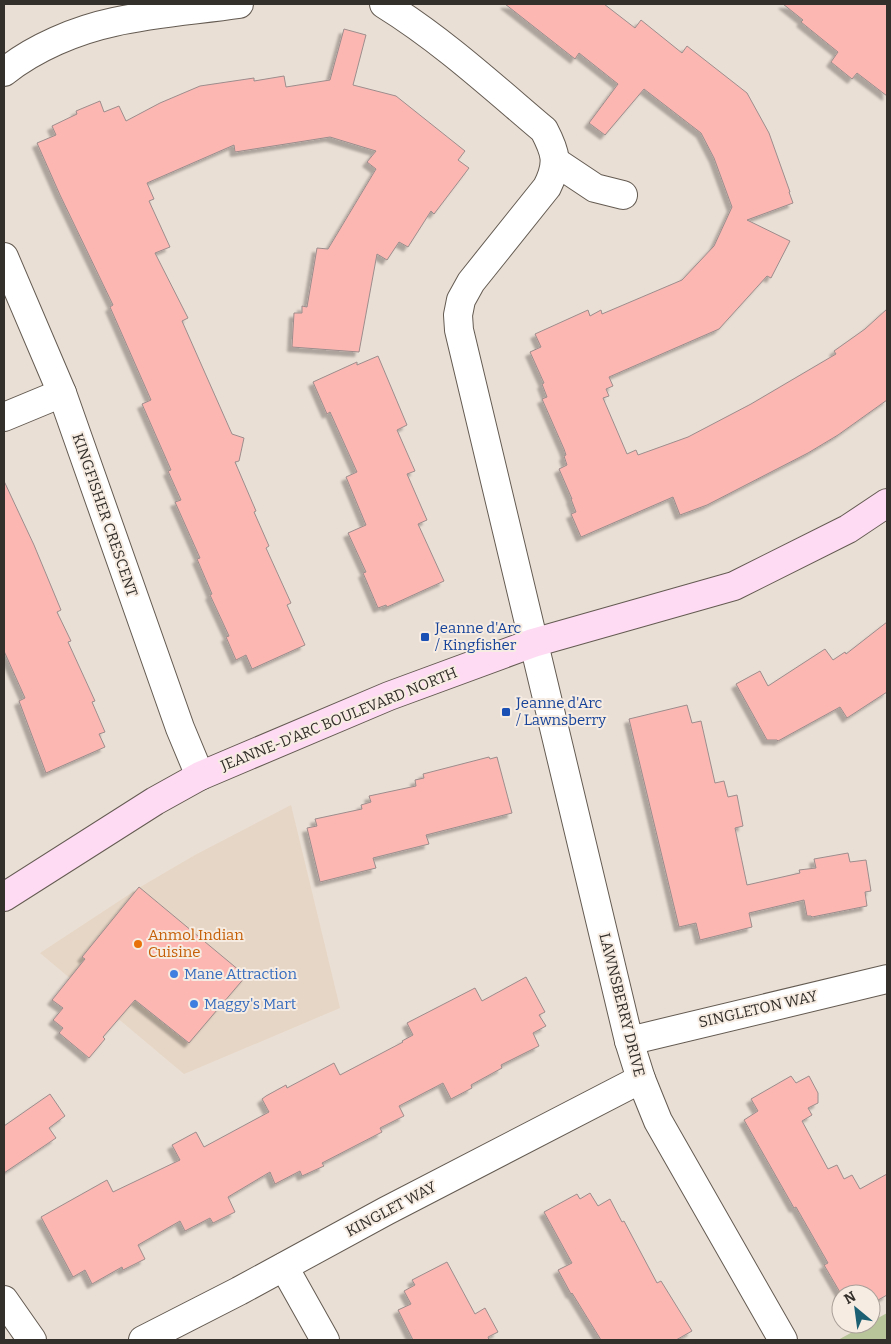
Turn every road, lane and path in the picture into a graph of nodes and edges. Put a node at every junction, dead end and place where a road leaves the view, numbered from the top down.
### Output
1 (239, 4) edge
2 (384, 4) edge
3 (4, 72) edge
4 (556, 162) junction
5 (623, 195) dead end
6 (4, 257) edge
7 (62, 393) junction
8 (4, 417) edge
9 (887, 503) edge
10 (533, 643) junction
11 (200, 776) junction
12 (4, 897) edge
13 (887, 978) edge
14 (630, 1041) junction
15 (641, 1079) junction
16 (284, 1267) junction
17 (4, 1300) edge
18 (32, 1340) edge
19 (143, 1340) edge
20 (325, 1340) edge
21 (782, 1340) edge

1 - 3 street
2 - 4 street
4 - 5 street
4 - 10 street
6 - 7 street, KINGFISHER CRESCENT
7 - 8 street
7 - 11 street, KINGFISHER CRESCENT
9 - 10 main road, JEANNE-D'ARC BOULEVARD NORTH
10 - 11 main road, JEANNE-D'ARC BOULEVARD NORTH
10 - 14 street, LAWNSBERRY DRIVE
11 - 12 main road, JEANNE-D'ARC BOULEVARD NORTH
13 - 14 street, SINGLETON WAY
14 - 15 street, LAWNSBERRY DRIVE
15 - 16 street, KINGLET WAY
15 - 21 street, LAWNSBERRY DRIVE
16 - 19 street, KINGLET WAY
16 - 20 street
17 - 18 street

